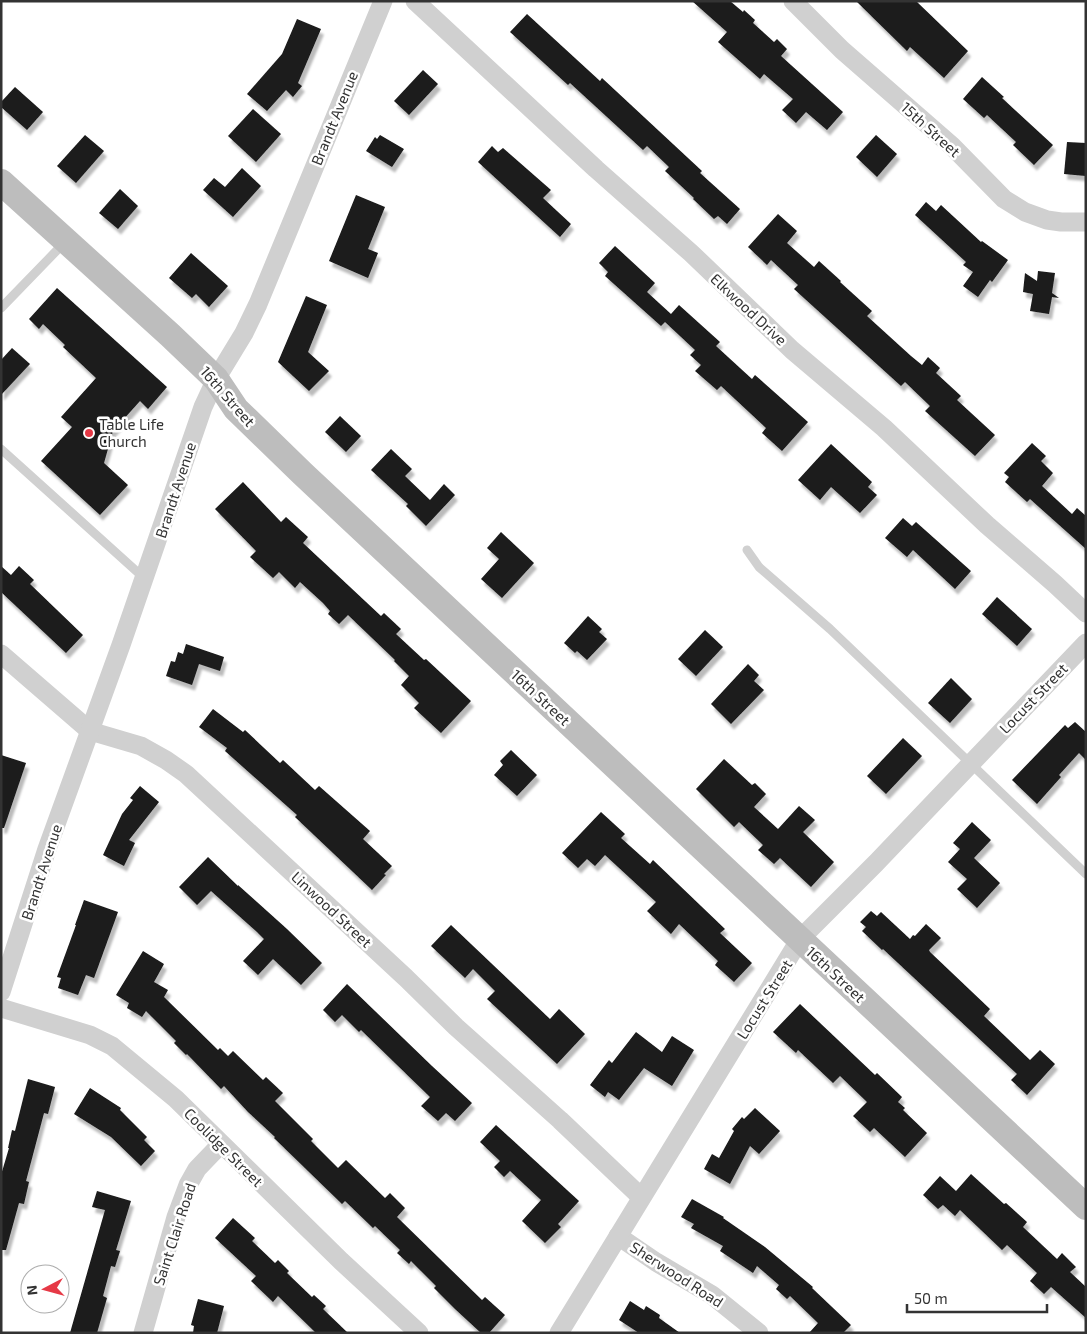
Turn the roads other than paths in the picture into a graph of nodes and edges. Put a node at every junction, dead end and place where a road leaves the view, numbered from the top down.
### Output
1 (383, 1) edge
2 (415, 1) edge
3 (793, 1) edge
4 (1, 182) edge
5 (1086, 222) edge
6 (66, 240) junction
7 (1, 308) edge
8 (216, 380) junction
9 (1, 449) edge
10 (747, 550) dead end
11 (144, 579) junction
12 (1086, 613) edge
13 (1086, 643) edge
14 (1, 654) edge
15 (90, 730) junction
16 (970, 764) junction
17 (1086, 874) edge
18 (800, 939) junction
19 (1, 992) edge
20 (1, 1008) edge
21 (221, 1144) junction
22 (641, 1197) junction
23 (1086, 1207) edge
24 (618, 1236) junction
25 (143, 1333) edge
26 (419, 1333) edge
27 (559, 1333) edge
28 (759, 1333) edge

1 - 8 street, Brandt Avenue
2 - 12 street, Elkwood Drive
3 - 5 street, 15th Street
4 - 6 street, 16th Street
6 - 7 lane
6 - 8 street, 16th Street
8 - 11 street, Brandt Avenue
8 - 18 street, 16th Street
9 - 11 lane
10 - 16 lane
11 - 15 street, Brandt Avenue
13 - 16 street, Locust Street
14 - 15 street, Linwood Street
15 - 19 street, Brandt Avenue
15 - 22 street, Linwood Street
16 - 17 lane
16 - 18 street, Locust Street
18 - 22 street, Locust Street
18 - 23 street, 16th Street
20 - 21 street, Coolidge Street
21 - 25 street, Saint Clair Road
21 - 26 street, Coolidge Street
22 - 24 street, Locust Street
24 - 27 street, Locust Street
24 - 28 street, Sherwood Road

